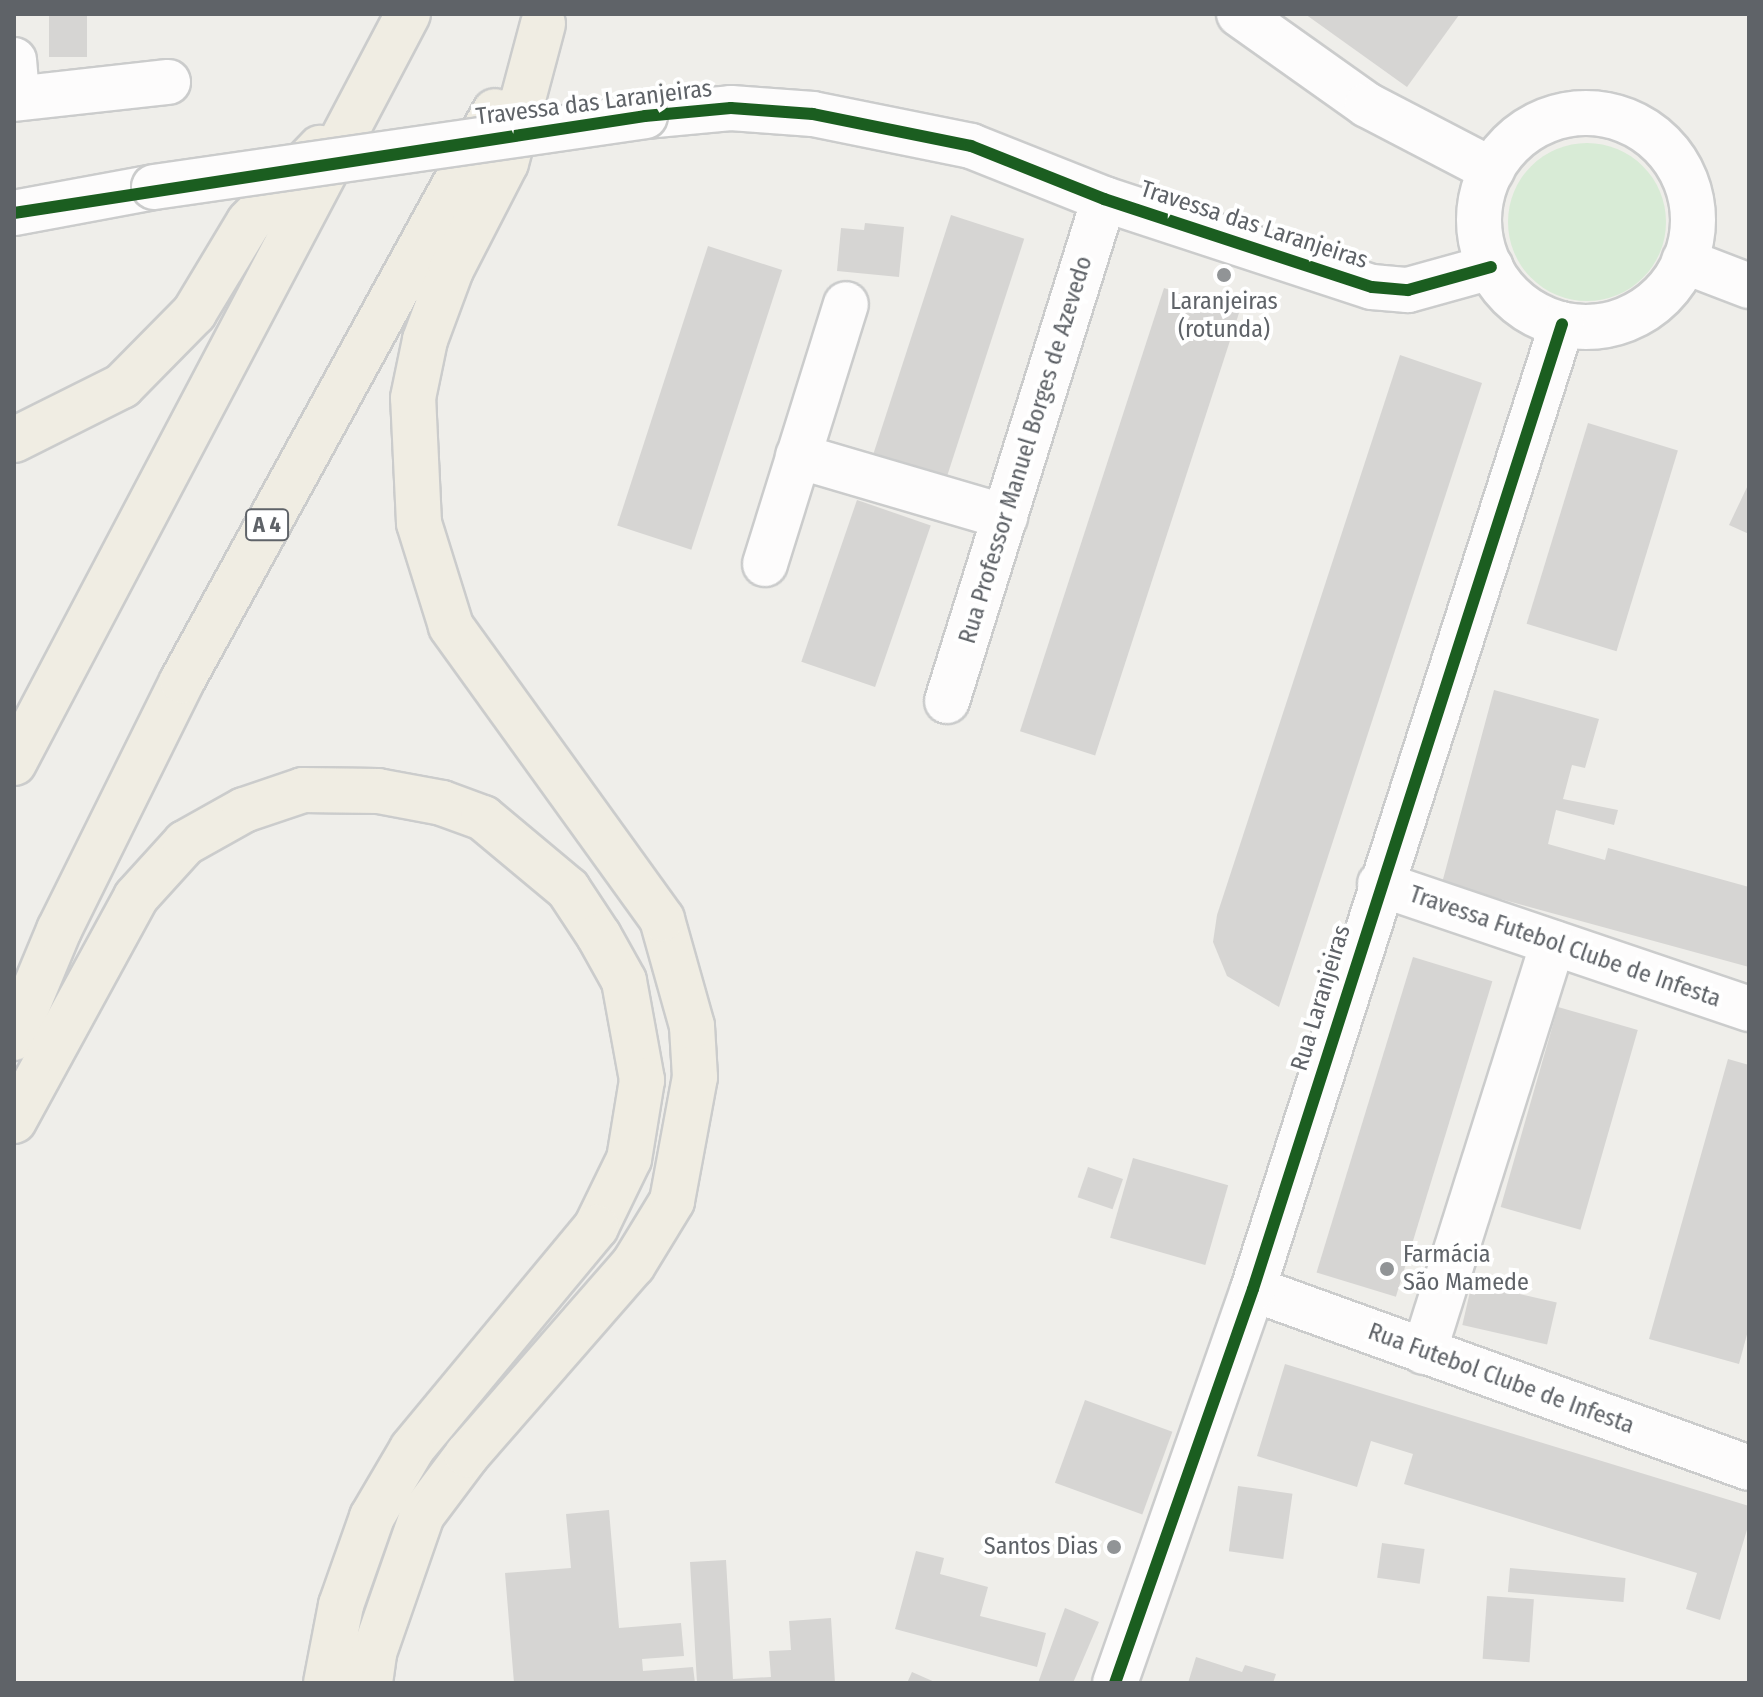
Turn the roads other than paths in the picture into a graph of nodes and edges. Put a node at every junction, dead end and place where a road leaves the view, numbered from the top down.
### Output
1 (408, 14) edge
2 (1239, 14) edge
3 (545, 19) edge
4 (168, 82) dead end
5 (15, 86) edge
6 (366, 100) junction
7 (1492, 170) junction
8 (1104, 199) junction
9 (14, 213) edge
10 (1684, 261) junction
11 (1491, 267) junction
12 (1749, 286) edge
13 (846, 304) dead end
14 (1562, 324) junction
15 (14, 440) edge
16 (798, 456) junction
17 (1005, 517) junction
18 (765, 564) dead end
19 (947, 701) dead end
20 (14, 763) edge
21 (1380, 884) junction
22 (1553, 943) junction
23 (1749, 1009) edge
24 (14, 1038) edge
25 (14, 1121) edge
26 (1253, 1289) junction
27 (1424, 1352) junction
28 (1749, 1468) edge
29 (326, 1683) edge
30 (370, 1683) edge
31 (1115, 1683) edge

1 - 6 highway
2 - 7 street
3 - 24 highway, A 4
3 - 30 highway
4 - 5 street
6 - 15 highway
6 - 20 highway
7 - 10 street
7 - 11 street
8 - 9 street, Travessa das Laranjeiras, bridge
8 - 11 street, Travessa das Laranjeiras
8 - 17 street, Rua Professor Manuel Borges de Azevedo
10 - 12 street
10 - 14 street
11 - 14 street
13 - 16 street
14 - 21 street, Rua Laranjeiras
16 - 17 street
16 - 18 street
17 - 19 street, Rua Professor Manuel Borges de Azevedo
21 - 22 street, Travessa Futebol Clube de Infesta
21 - 26 street, Rua Laranjeiras
22 - 23 street, Travessa Futebol Clube de Infesta
22 - 27 street
25 - 29 highway
26 - 27 street, Rua Futebol Clube de Infesta
26 - 31 street, Rua Laranjeiras
27 - 28 street, Rua Futebol Clube de Infesta

